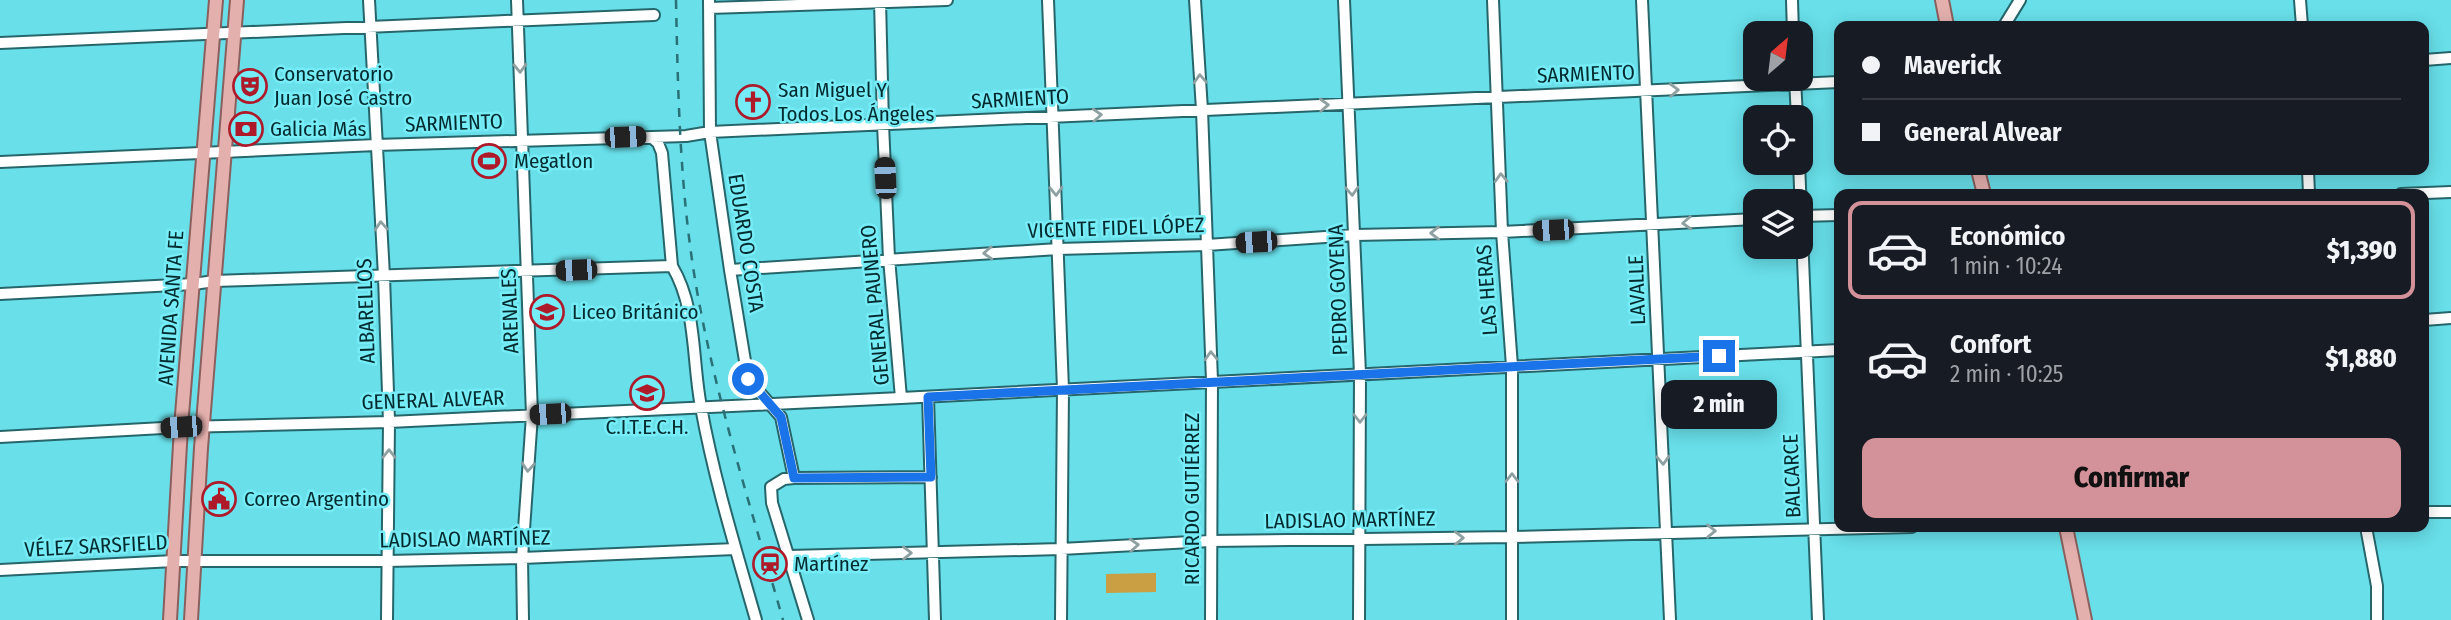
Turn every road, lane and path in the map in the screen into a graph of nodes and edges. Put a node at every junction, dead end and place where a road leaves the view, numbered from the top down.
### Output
1 (216, 0) edge
2 (237, 0) edge
3 (369, 0) edge
4 (517, 0) edge
5 (947, 0) edge
6 (1048, 0) edge
7 (1195, 0) edge
8 (1344, 0) edge
9 (1493, 0) edge
10 (1642, 0) edge
11 (1792, 0) edge
12 (1942, 0) edge
13 (2020, 0) edge
14 (2300, 0) edge
15 (880, 1) edge
16 (709, 4) edge
17 (654, 15) dead end
18 (518, 20) junction
19 (1793, 21) edge
20 (1946, 21) edge
21 (2007, 21) edge
22 (2302, 21) edge
23 (370, 28) junction
24 (234, 31) junction
25 (213, 32) junction
26 (0, 43) edge
27 (2451, 58) edge
28 (2429, 60) edge
29 (1813, 82) edge
30 (1834, 82) edge
31 (1743, 85) edge
32 (1646, 91) junction
33 (1498, 97) junction
34 (1348, 104) junction
35 (1202, 110) junction
36 (1054, 117) junction
37 (883, 124) junction
38 (710, 132) junction
39 (651, 137) junction
40 (522, 141) junction
41 (376, 145) junction
42 (202, 152) junction
43 (225, 152) junction
44 (0, 162) edge
45 (2451, 192) edge
46 (2429, 193) edge
47 (1834, 215) edge
48 (1813, 216) edge
49 (1743, 220) edge
50 (1653, 225) junction
51 (1502, 232) junction
52 (1355, 235) junction
53 (1207, 244) junction
54 (1058, 249) junction
55 (889, 258) junction
56 (1803, 259) edge
57 (672, 266) junction
58 (730, 271) junction
59 (528, 272) junction
60 (384, 276) junction
61 (214, 281) junction
62 (194, 284) junction
63 (0, 294) edge
64 (2451, 318) edge
65 (2429, 320) edge
66 (1834, 350) edge
67 (1807, 352) junction
68 (1659, 358) junction
69 (1511, 366) junction
70 (1360, 374) junction
71 (1212, 381) junction
72 (1063, 389) junction
73 (928, 397) junction
74 (901, 398) junction
75 (770, 403) junction
76 (701, 406) junction
77 (532, 415) junction
78 (389, 422) junction
79 (181, 427) junction
80 (202, 427) junction
81 (0, 437) edge
82 (931, 477) junction
83 (794, 478) junction
84 (2429, 512) edge
85 (2451, 512) edge
86 (1813, 529) junction
87 (1834, 529) edge
88 (1666, 532) junction
89 (2067, 532) edge
90 (2367, 532) edge
91 (1513, 537) junction
92 (1360, 538) junction
93 (1210, 541) junction
94 (735, 549) junction
95 (1061, 549) junction
96 (933, 553) junction
97 (789, 556) junction
98 (522, 558) junction
99 (174, 561) junction
100 (195, 561) junction
101 (388, 561) junction
102 (0, 570) edge
103 (170, 620) edge
104 (191, 620) edge
105 (387, 620) edge
106 (523, 620) edge
107 (756, 620) edge
108 (808, 620) edge
109 (935, 620) edge
110 (1061, 620) edge
111 (1211, 620) edge
112 (1359, 620) edge
113 (1512, 620) edge
114 (1670, 620) edge
115 (1818, 620) edge
116 (2085, 620) edge
117 (2377, 620) edge

1 - 25 main road, AVENIDA SANTA FE
2 - 24 main road, AVENIDA SANTA FE
3 - 23 street, ALBARELLOS
4 - 18 street, ARENALES
5 - 15 street
6 - 36 street
35 -> 7 street, RICARDO GUTIÉRREZ
8 - 34 street, PEDRO GOYENA
9 - 33 street, LAS HERAS
10 - 32 street, LAVALLE
11 - 19 street
12 - 20 main road
13 - 21 street
14 - 22 street
15 - 16 street
15 - 37 street, GENERAL PAUNERO
16 - 38 street, EDUARDO COSTA
17 - 18 street
18 - 23 street
18 -> 40 street, ARENALES
23 - 24 street
23 - 41 street, ALBARELLOS
24 - 25 street
24 - 43 main road, AVENIDA SANTA FE
25 - 26 street
25 - 42 main road, AVENIDA SANTA FE
27 - 28 street
29 - 30 street, SARMIENTO
32 -> 31 street, SARMIENTO
32 - 33 street, SARMIENTO
32 - 50 street, LAVALLE
33 - 34 street, SARMIENTO
51 -> 33 street, LAS HERAS
35 -> 34 street, SARMIENTO
34 -> 52 street, PEDRO GOYENA
36 -> 35 street, SARMIENTO
35 - 53 street, RICARDO GUTIÉRREZ
36 - 37 street, SARMIENTO
36 -> 54 street
37 - 38 street, SARMIENTO
37 - 55 street, GENERAL PAUNERO
38 - 39 street, SARMIENTO
38 - 58 street, EDUARDO COSTA
39 - 40 street, SARMIENTO
39 - 57 street
40 - 41 street, SARMIENTO
40 - 59 street, ARENALES
41 - 43 street, SARMIENTO
60 -> 41 street, ALBARELLOS
42 - 43 street, SARMIENTO
42 - 44 street, SARMIENTO
42 - 62 main road, AVENIDA SANTA FE
43 - 61 main road, AVENIDA SANTA FE
45 - 46 street
47 - 48 street
49 -> 50 street, VICENTE FIDEL LÓPEZ
50 - 51 street, VICENTE FIDEL LÓPEZ
50 - 68 street, LAVALLE
51 -> 52 street, VICENTE FIDEL LÓPEZ
51 - 69 street, LAS HERAS
52 - 53 street, VICENTE FIDEL LÓPEZ
52 - 70 street, PEDRO GOYENA
53 - 54 street, VICENTE FIDEL LÓPEZ
71 -> 53 street, RICARDO GUTIÉRREZ
54 -> 55 street, VICENTE FIDEL LÓPEZ
54 - 72 street
55 - 58 street, VICENTE FIDEL LÓPEZ
55 - 74 street, GENERAL PAUNERO
56 - 67 street, BALCARCE
57 - 59 street
57 - 76 street
58 - 75 street, EDUARDO COSTA
59 - 60 street
59 - 77 street, ARENALES
60 - 61 street
60 - 78 street, ALBARELLOS
61 - 62 street
61 - 80 main road, AVENIDA SANTA FE
62 - 63 street
62 - 79 main road, AVENIDA SANTA FE
64 - 65 street
66 - 67 street, GENERAL ALVEAR
67 - 68 street, GENERAL ALVEAR
67 - 86 street, BALCARCE
68 - 69 street, GENERAL ALVEAR
68 -> 88 street, LAVALLE
69 - 70 street, GENERAL ALVEAR
91 -> 69 street, LAS HERAS
70 - 71 street, GENERAL ALVEAR
70 -> 92 street, PEDRO GOYENA
71 - 72 street, GENERAL ALVEAR
71 - 93 street, RICARDO GUTIÉRREZ
72 - 73 street, GENERAL ALVEAR
72 - 95 street
73 - 74 street, GENERAL ALVEAR
73 - 82 street
74 - 75 street, GENERAL ALVEAR
75 - 76 street, GENERAL ALVEAR
75 - 83 street, EDUARDO COSTA
76 - 77 street, GENERAL ALVEAR
76 - 94 street
77 - 78 street, GENERAL ALVEAR
77 -> 98 street, ARENALES
78 - 80 street, GENERAL ALVEAR
101 -> 78 street, ALBARELLOS
79 - 80 street, GENERAL ALVEAR
79 - 81 street, GENERAL ALVEAR
79 - 99 main road, AVENIDA SANTA FE
80 - 100 main road, AVENIDA SANTA FE
82 - 83 street
82 - 96 street
83 - 97 street
84 - 85 street
86 - 87 street, LADISLAO MARTÍNEZ
88 -> 86 street, LADISLAO MARTÍNEZ
86 - 115 street, BALCARCE
88 - 91 street, LADISLAO MARTÍNEZ
88 - 114 street, LAVALLE
89 - 116 main road
90 - 117 street
92 -> 91 street, LADISLAO MARTÍNEZ
91 - 113 street, LAS HERAS
92 - 93 street, LADISLAO MARTÍNEZ
92 - 112 street, PEDRO GOYENA
95 -> 93 street, LADISLAO MARTÍNEZ
93 - 111 street, RICARDO GUTIÉRREZ
94 - 98 street, LADISLAO MARTÍNEZ
94 - 107 street
95 - 96 street, LADISLAO MARTÍNEZ
95 - 110 street
97 -> 96 street, LADISLAO MARTÍNEZ
96 - 109 street
97 - 108 street
98 - 101 street, LADISLAO MARTÍNEZ
98 - 106 street, ARENALES
99 - 100 street, VÉLEZ SARSFIELD
99 - 102 street, VÉLEZ SARSFIELD
99 - 103 main road, AVENIDA SANTA FE
100 - 101 street, LADISLAO MARTÍNEZ
100 - 104 main road, AVENIDA SANTA FE
101 - 105 street, ALBARELLOS

